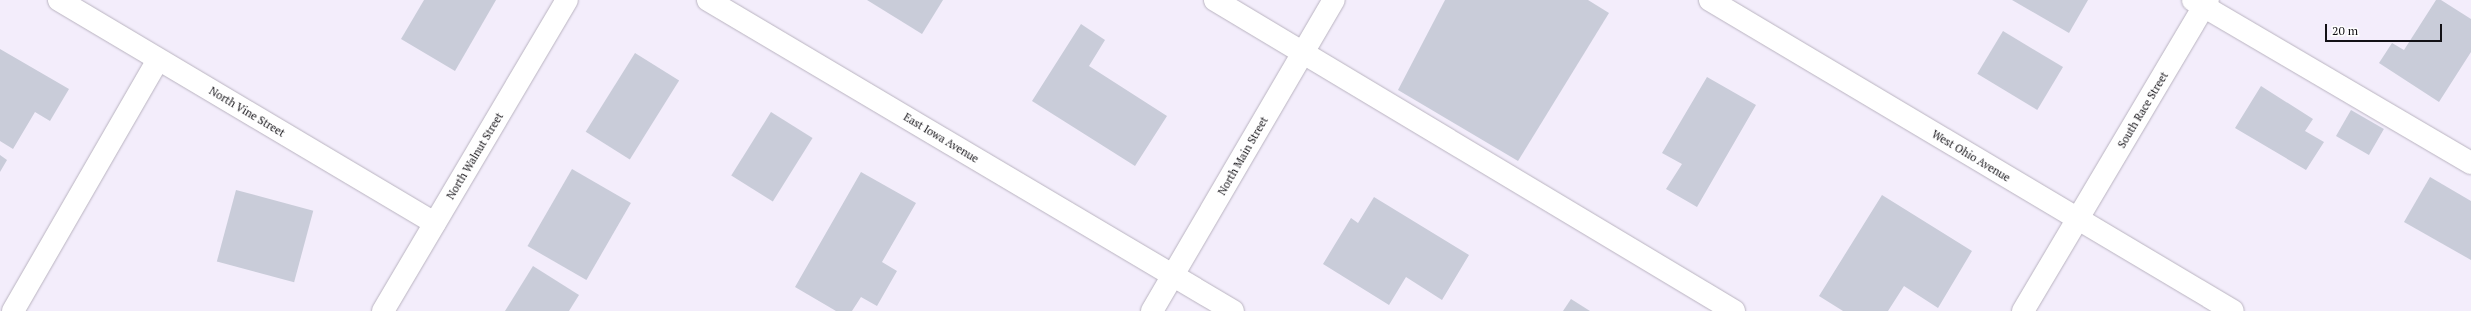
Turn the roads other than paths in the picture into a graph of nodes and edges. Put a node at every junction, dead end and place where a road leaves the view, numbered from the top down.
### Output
1 (59, 0) edge
2 (567, 0) edge
3 (708, 0) edge
4 (1215, 0) edge
5 (1334, 0) edge
6 (1710, 0) edge
7 (2202, 2) edge
8 (1303, 53) junction
9 (158, 60) junction
10 (2471, 163) edge
11 (2078, 220) junction
12 (435, 224) junction
13 (1173, 275) junction
14 (13, 311) edge
15 (383, 311) edge
16 (1152, 311) edge
17 (1233, 311) edge
18 (1734, 311) edge
19 (2023, 311) edge
20 (2233, 311) edge

1 - 9 street, North Vine Street
2 - 12 street, North Walnut Street
3 - 13 street, East Iowa Avenue
4 - 8 street
5 - 8 street, North Main Street
6 - 11 street, West Ohio Avenue
7 - 10 street
7 - 11 street, South Race Street
8 - 13 street, North Main Street
8 - 18 street
9 - 12 street, North Vine Street
9 - 14 street
11 - 19 street, South Race Street
11 - 20 street, West Ohio Avenue
12 - 15 street, North Walnut Street
13 - 16 street, North Main Street
13 - 17 street, East Iowa Avenue

